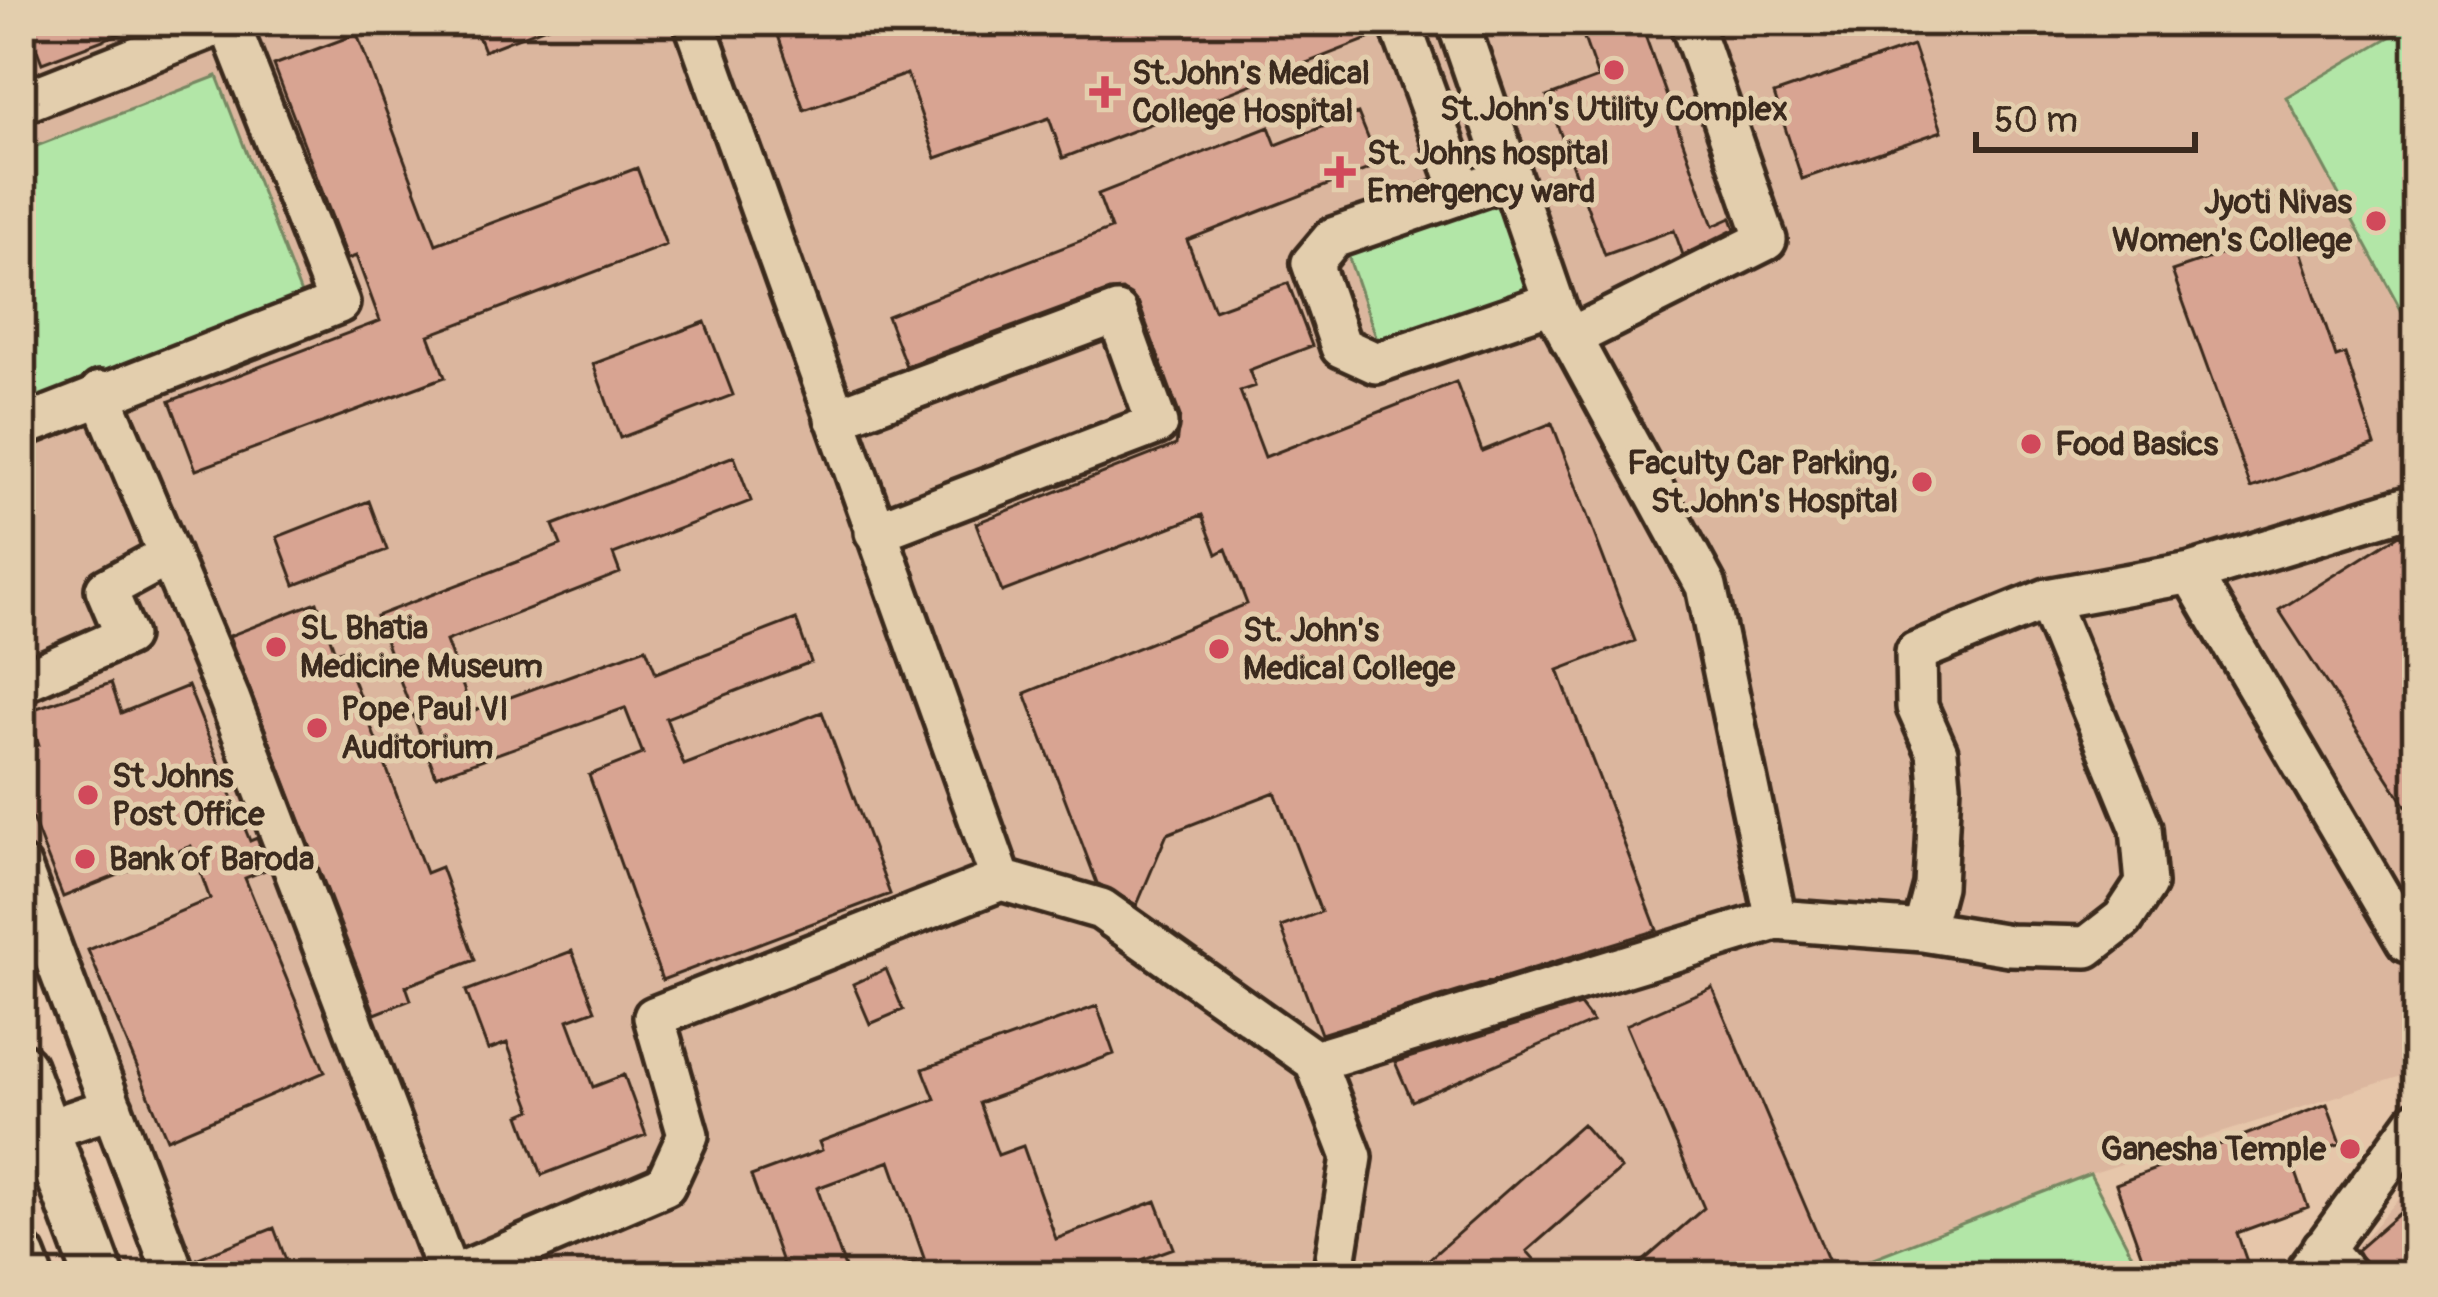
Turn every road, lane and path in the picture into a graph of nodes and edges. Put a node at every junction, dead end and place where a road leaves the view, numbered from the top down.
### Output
1 (694, 21) edge
2 (1399, 21) edge
3 (1432, 21) edge
4 (1457, 21) edge
5 (1690, 21) edge
6 (21, 104) edge
7 (1510, 177) junction
8 (1462, 194) junction
9 (1562, 320) junction
10 (100, 392) junction
11 (835, 418) junction
12 (21, 427) edge
13 (2417, 504) edge
14 (875, 532) junction
15 (169, 555) junction
16 (2192, 573) junction
17 (2047, 598) junction
18 (21, 682) edge
19 (21, 868) edge
20 (1001, 880) junction
21 (1776, 920) junction
22 (1923, 931) junction
23 (2408, 942) dead end
24 (1315, 1061) junction
25 (21, 1068) edge
26 (112, 1108) junction
27 (2417, 1121) edge
28 (44, 1131) junction
29 (21, 1258) edge
30 (2325, 1267) edge
31 (28, 1276) edge
32 (99, 1276) edge
33 (176, 1276) edge
34 (451, 1276) edge
35 (1333, 1276) edge

1 - 11 street
2 - 8 street
3 - 7 street
4 - 7 street
5 - 9 street
6 - 10 street
7 - 8 street
7 - 9 street
8 - 9 street
9 - 21 street
10 - 12 street
10 - 15 street
11 - 14 street
11 - 14 street
13 - 16 street
14 - 20 street
15 - 18 street
15 - 34 street
16 - 17 street
16 - 23 street
17 - 22 street
17 - 22 street
19 - 26 street
20 - 24 street
20 - 34 street
21 - 22 street
21 - 24 street
24 - 35 street
25 - 28 main road
26 - 28 street
26 - 33 street
27 - 30 street
28 - 32 main road
29 - 31 main road

